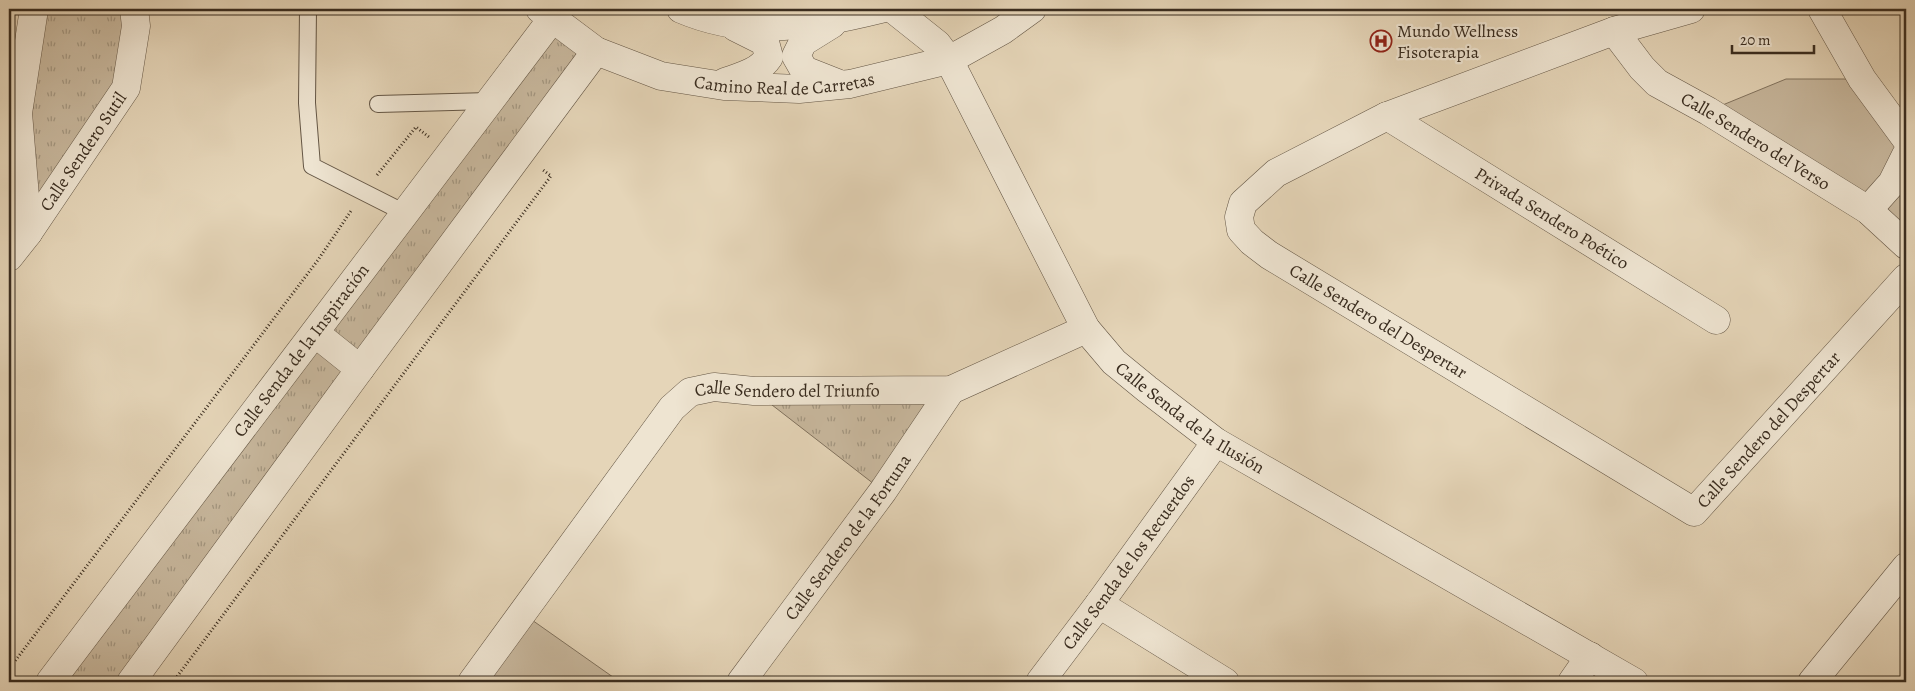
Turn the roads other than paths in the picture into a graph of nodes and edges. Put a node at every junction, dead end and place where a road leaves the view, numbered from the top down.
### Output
1 (34, 9) edge
2 (134, 9) edge
3 (308, 9) edge
4 (681, 9) edge
5 (880, 9) edge
6 (894, 9) edge
7 (1032, 9) edge
8 (1690, 9) edge
9 (1822, 9) edge
10 (546, 14) edge
11 (834, 16) edge
12 (720, 20) junction
13 (1614, 30) junction
14 (596, 51) junction
15 (949, 60) junction
16 (839, 84) junction
17 (716, 85) junction
18 (489, 101) junction
19 (378, 104) dead end
20 (1387, 116) junction
21 (1906, 139) edge
22 (1906, 155) edge
23 (1868, 210) junction
24 (405, 213) junction
25 (28, 233) junction
26 (1906, 245) edge
27 (9, 257) edge
28 (1906, 278) edge
29 (1716, 320) dead end
30 (1086, 329) junction
31 (315, 333) junction
32 (360, 369) junction
33 (951, 390) junction
34 (1216, 442) junction
35 (1906, 567) edge
36 (1099, 604) junction
37 (1590, 656) junction
38 (139, 673) edge
39 (52, 682) edge
40 (472, 682) edge
41 (741, 682) edge
42 (1040, 682) edge
43 (1225, 682) edge
44 (1572, 682) edge
45 (1634, 682) edge
46 (1812, 682) edge

1 - 25 street, Calle Sendero Sutil
2 - 25 street, Calle Sendero Sutil
3 - 24 lane
4 - 12 street
5 - 11 street
6 - 15 street, Calle Senda de la Ilusión
7 - 15 street, Camino Real de Carretas
8 - 13 street, Calle Sendero del Despertar
9 - 21 street
10 - 14 street, Camino Real de Carretas
10 - 18 street, Calle Senda de la Inspiración
11 - 12 street
11 - 16 street
12 - 17 street
13 - 20 street, Calle Sendero del Despertar
13 - 23 street, Calle Sendero del Verso
14 - 17 street, Camino Real de Carretas
14 - 32 street
15 - 16 street, Camino Real de Carretas
15 - 30 street, Calle Senda de la Ilusión
16 - 17 street, Camino Real de Carretas
18 - 19 lane
18 - 24 street, Calle Senda de la Inspiración
20 - 28 street, Calle Sendero del Despertar
20 - 29 street, Privada Sendero Poético
22 - 23 street
23 - 26 street, Calle Sendero del Verso
24 - 31 street, Calle Senda de la Inspiración
25 - 27 street, Calle Sendero Sutil
30 - 33 street, Calle Sendero del Triunfo
30 - 34 street, Calle Senda de la Ilusión
31 - 32 street
31 - 39 street, Calle Senda de la Inspiración
32 - 38 street
33 - 40 street, Calle Sendero del Triunfo
33 - 41 street, Calle Sendero de la Fortuna
34 - 36 street, Calle Senda de los Recuerdos
34 - 37 street, Calle Senda de la Ilusión
35 - 46 street
36 - 42 street, Calle Senda de los Recuerdos
36 - 43 street
37 - 44 street
37 - 45 street, Calle Senda de la Ilusión

